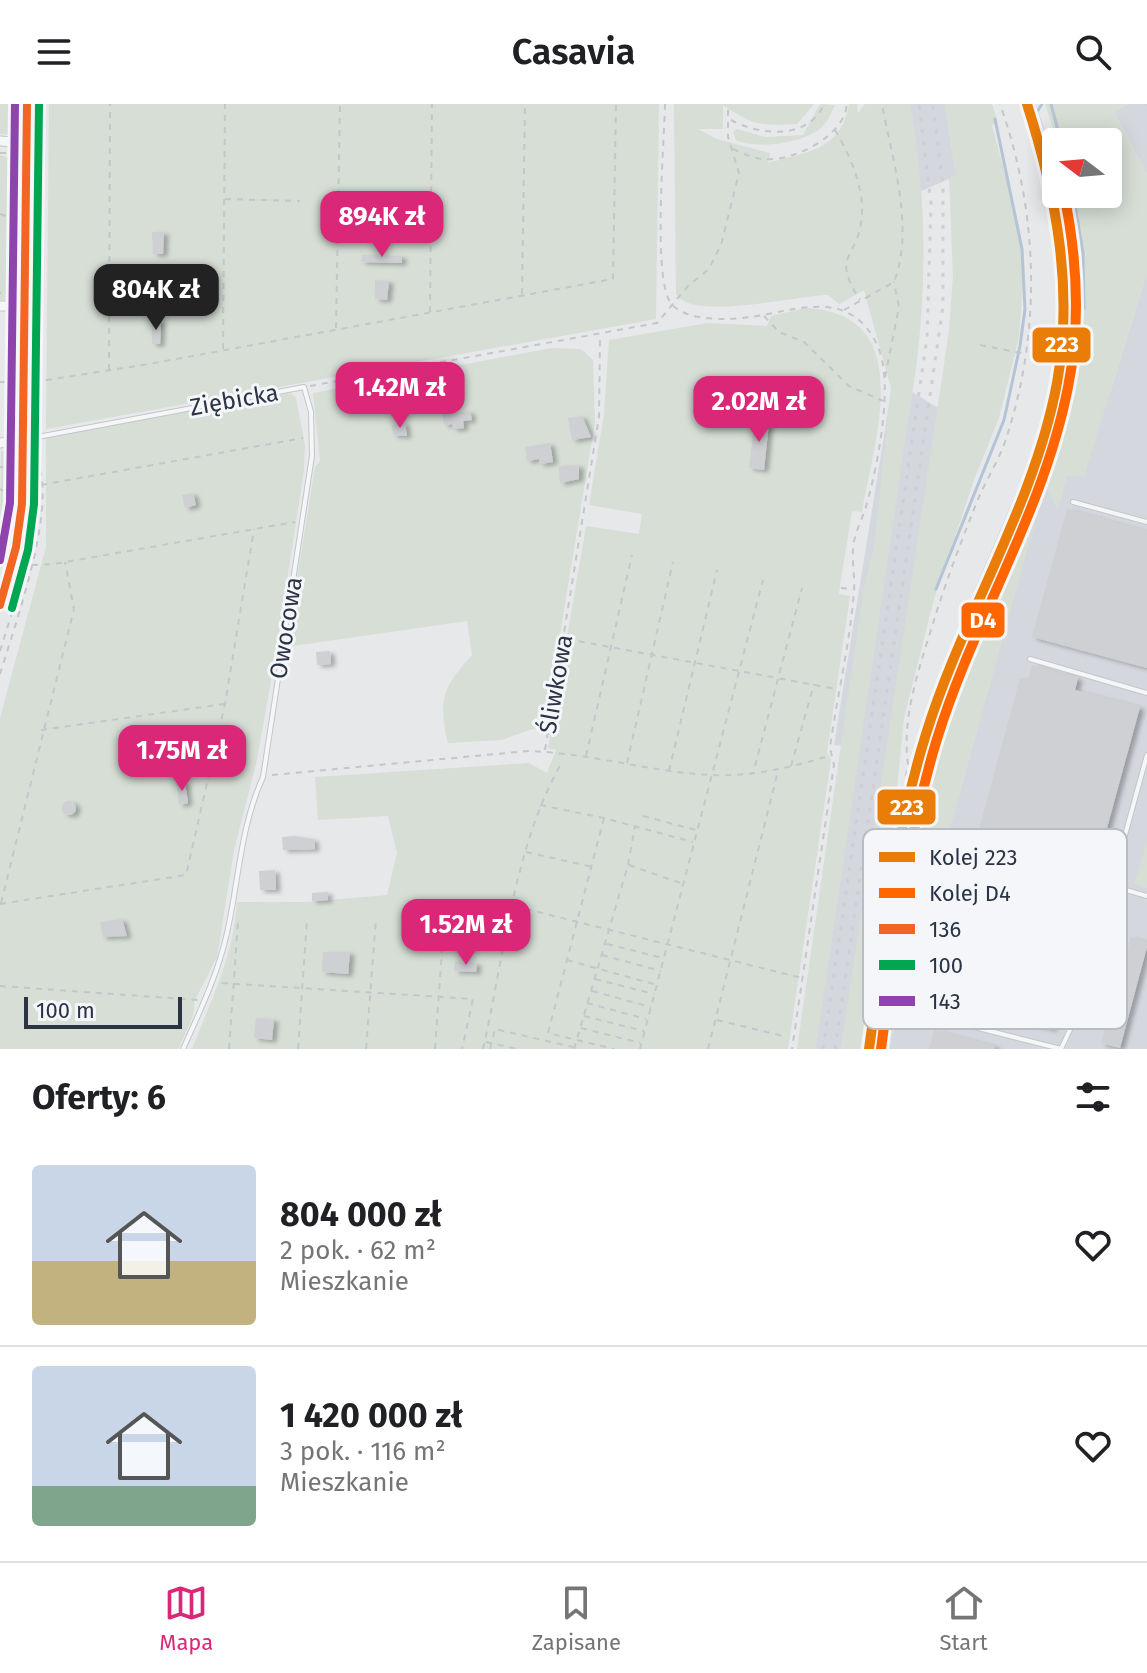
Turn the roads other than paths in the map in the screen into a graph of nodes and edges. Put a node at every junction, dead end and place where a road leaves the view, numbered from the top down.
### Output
1 (27, 104) edge
2 (0, 141) edge
3 (26, 143) junction
4 (0, 306) edge
5 (26, 306) junction
6 (304, 387) joint
7 (25, 440) junction
8 (0, 443) edge
9 (1073, 502) dead end
10 (1147, 522) edge
11 (0, 605) edge
12 (1030, 659) dead end
13 (1147, 693) edge
14 (1147, 755) edge
15 (1127, 830) edge
16 (1127, 890) edge
17 (1147, 896) edge
18 (982, 1029) edge
19 (1070, 1029) edge
20 (183, 1049) edge
21 (1061, 1049) edge

1 - 3 street
2 - 3 street
3 - 5 street
4 - 5 street
5 - 7 street
6 - 7 lane, Ziębicka
6 - 20 lane, Owocowa
7 - 8 street, Ziębicka
7 - 11 street
9 - 10 lane
12 - 13 lane
14 - 15 lane
16 - 17 lane
18 - 21 lane
19 - 21 lane

